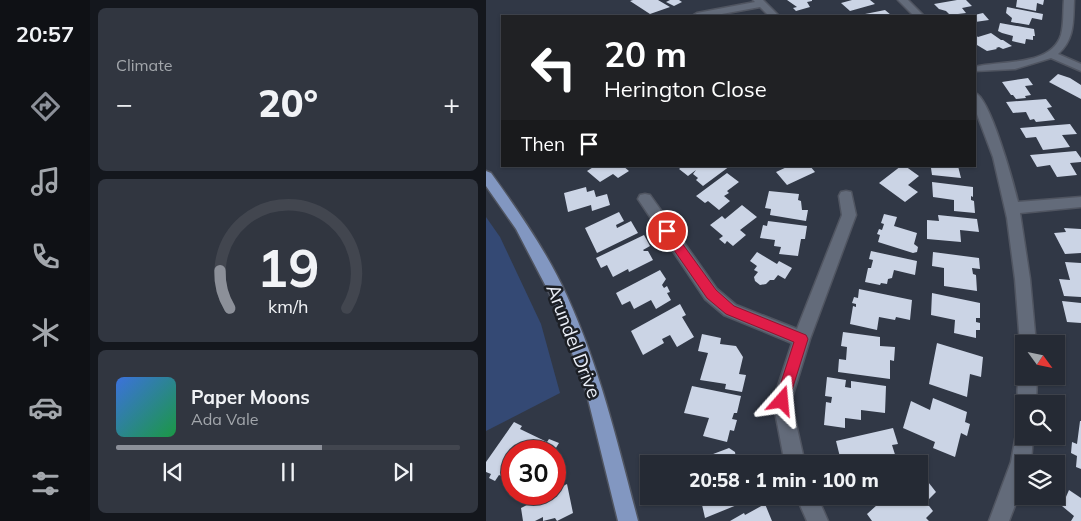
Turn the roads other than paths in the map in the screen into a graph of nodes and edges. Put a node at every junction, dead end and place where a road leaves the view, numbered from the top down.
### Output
1 (903, 0) edge
2 (1069, 1) edge
3 (760, 2) edge
4 (1081, 4) edge
5 (702, 15) edge
6 (773, 15) edge
7 (918, 15) edge
8 (1050, 54) junction
9 (977, 67) edge
10 (1081, 68) edge
11 (976, 80) edge
12 (976, 99) edge
13 (486, 176) edge
14 (846, 196) dead end
15 (645, 199) dead end
16 (1081, 202) edge
17 (1014, 208) junction
18 (1027, 335) edge
19 (802, 339) junction
20 (1023, 445) edge
21 (793, 455) edge
22 (810, 505) edge
23 (628, 521) edge
24 (818, 521) edge
25 (999, 521) edge

1 - 7 street
2 - 4 street
2 - 8 street
3 - 5 street
3 - 6 street
8 - 9 street
8 - 10 street
9 - 11 street
12 - 17 street
13 - 23 main road, Arundel Drive
14 - 19 street
15 - 19 street
16 - 17 street
17 - 18 street
19 - 21 street
20 - 25 street
22 - 24 street

